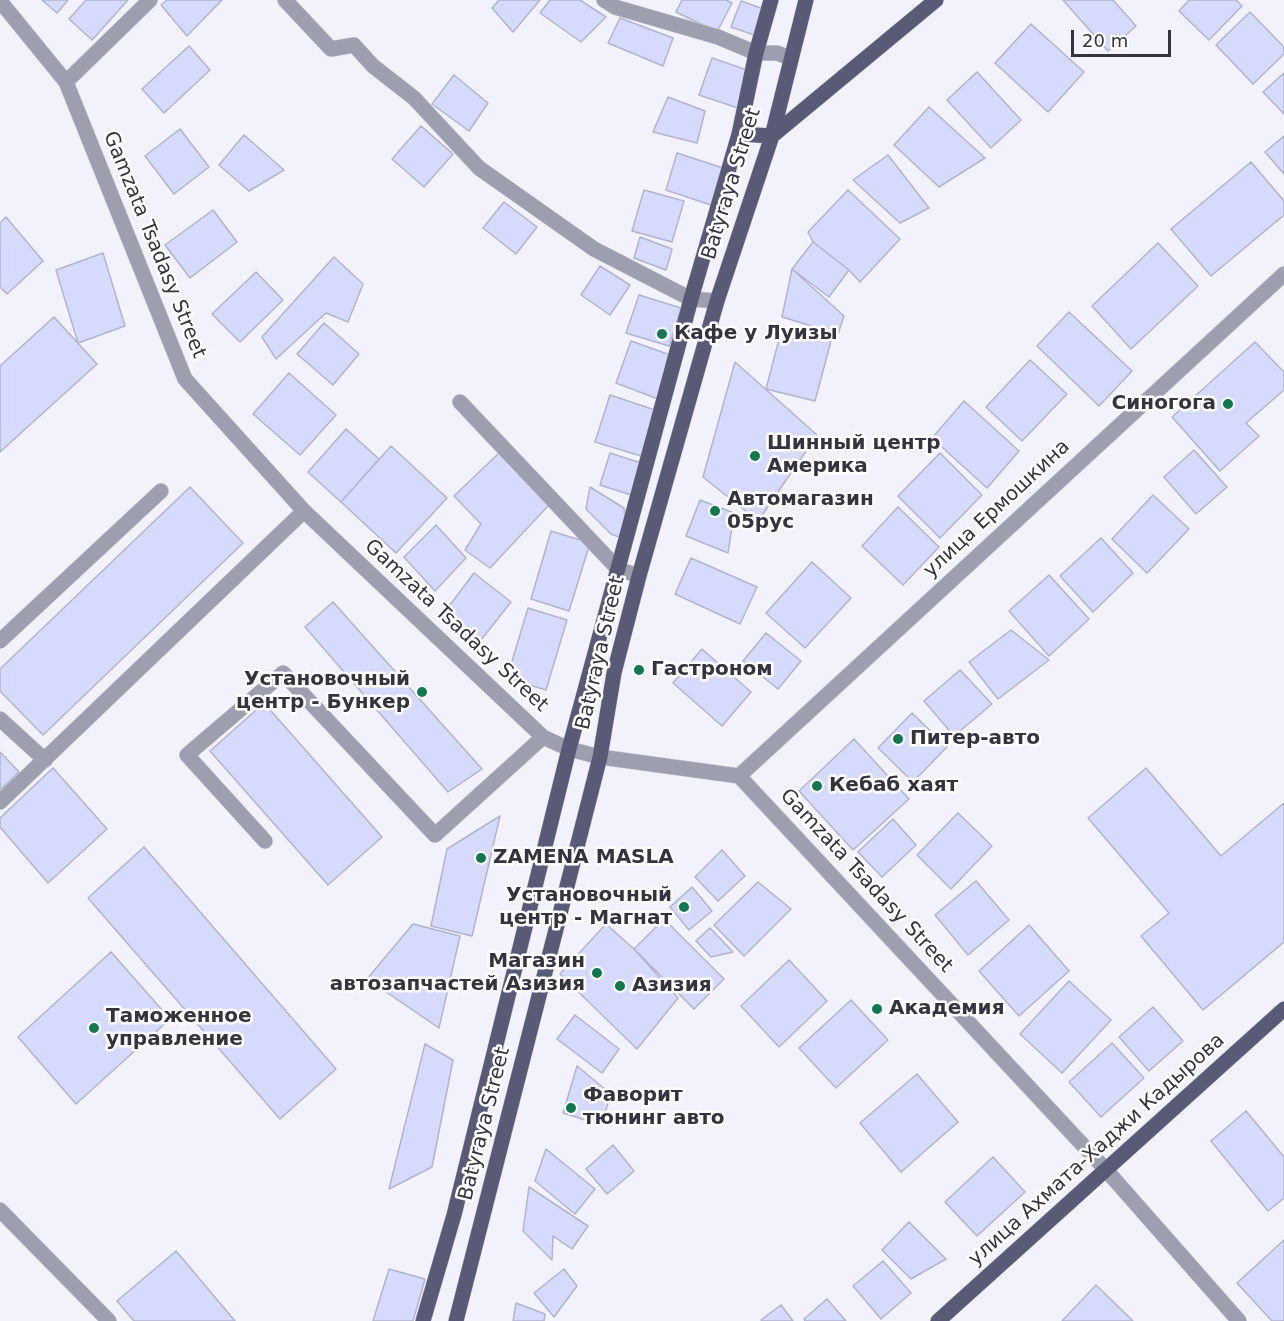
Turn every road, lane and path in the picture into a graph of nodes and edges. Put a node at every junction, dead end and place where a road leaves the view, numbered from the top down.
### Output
1 (150, 0) edge
2 (285, 0) edge
3 (604, 0) edge
4 (771, 0) edge
5 (806, 0) edge
6 (936, 0) edge
7 (0, 1) edge
8 (756, 53) junction
9 (790, 58) junction
10 (66, 82) junction
11 (739, 134) junction
12 (772, 136) junction
13 (1284, 274) edge
14 (691, 299) junction
15 (717, 301) junction
16 (460, 402) dead end
17 (161, 491) dead end
18 (304, 511) junction
19 (618, 569) junction
20 (639, 576) junction
21 (0, 641) edge
22 (0, 719) edge
23 (543, 737) junction
24 (569, 749) junction
25 (600, 758) junction
26 (45, 760) junction
27 (739, 776) junction
28 (0, 802) edge
29 (266, 841) dead end
30 (1284, 1009) edge
31 (1107, 1171) junction
32 (0, 1210) edge
33 (109, 1321) edge
34 (423, 1321) edge
35 (456, 1321) edge
36 (938, 1321) edge
37 (1239, 1321) edge

1 - 10 street
2 - 14 street
3 - 8 street
4 - 8 main road, Batyraya Street
5 - 9 main road, Batyraya Street
6 - 12 main road
7 - 10 street, Gamzata Tsadasy Street
8 - 9 street
8 - 11 main road, Batyraya Street
9 - 12 main road, Batyraya Street
10 - 18 street, Gamzata Tsadasy Street
11 - 12 main road
11 - 14 main road, Batyraya Street
12 - 15 main road, Batyraya Street
13 - 27 street, улица Ермошкина
14 - 15 street
14 - 19 main road, Batyraya Street
15 - 20 main road, Batyraya Street
16 - 19 street
17 - 21 street
18 - 23 street, Gamzata Tsadasy Street
18 - 26 street
19 - 20 street
19 - 24 main road, Batyraya Street
20 - 25 main road, Batyraya Street
22 - 26 street
23 - 24 street, Gamzata Tsadasy Street
23 - 29 street
24 - 25 street, Gamzata Tsadasy Street
24 - 34 main road, Batyraya Street
25 - 27 street, Gamzata Tsadasy Street
25 - 35 main road, Batyraya Street
26 - 28 street
27 - 31 street, Gamzata Tsadasy Street
30 - 31 main road, улица Ахмата-Хаджи Кадырова
31 - 36 main road, улица Ахмата-Хаджи Кадырова
31 - 37 street, Gamzata Tsadasy Street
32 - 33 street

